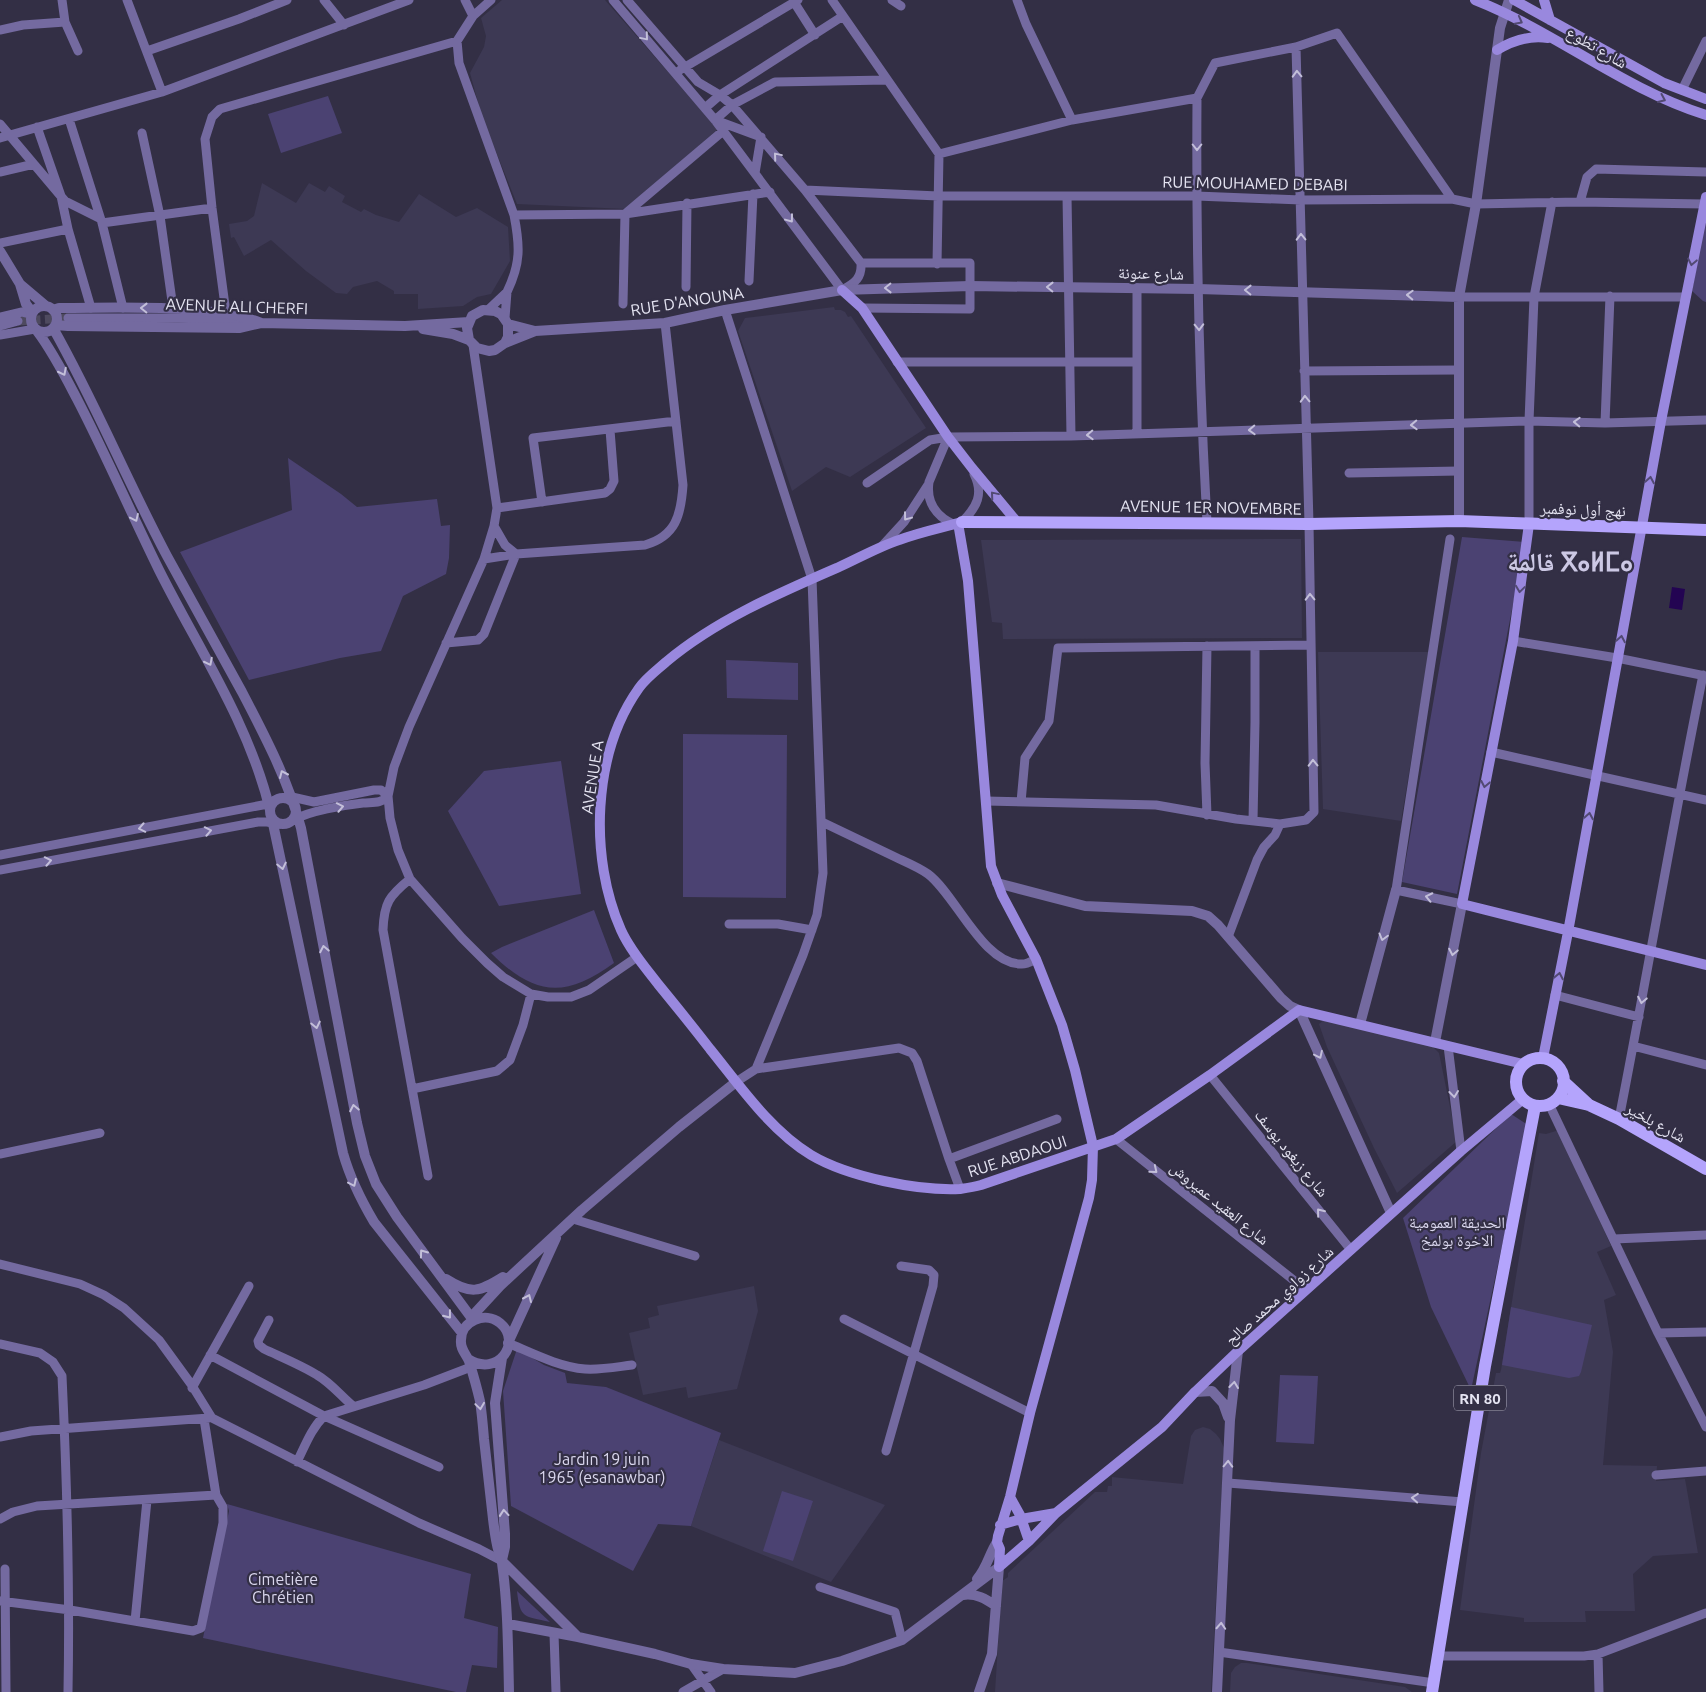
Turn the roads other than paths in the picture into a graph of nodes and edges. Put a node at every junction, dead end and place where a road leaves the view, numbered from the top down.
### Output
1 (62, 0) edge
2 (127, 0) edge
3 (287, 0) edge
4 (324, 0) edge
5 (409, 0) edge
6 (465, 0) edge
7 (491, 0) edge
8 (613, 0) edge
9 (626, 0) edge
10 (832, 0) edge
11 (892, 0) edge
12 (1017, 0) edge
13 (1476, 0) edge
14 (1509, 0) edge
15 (1514, 0) edge
16 (1544, 0) edge
17 (796, 1) edge
18 (901, 6) dead end
19 (1503, 13) junction
20 (473, 16) junction
21 (843, 16) junction
22 (1550, 20) junction
23 (65, 22) junction
24 (344, 25) junction
25 (0, 30) edge
26 (815, 35) junction
27 (1552, 38) junction
28 (457, 41) junction
29 (1706, 41) edge
30 (1296, 47) junction
31 (1497, 50) junction
32 (78, 51) dead end
33 (147, 51) junction
34 (1612, 55) junction
35 (684, 67) junction
36 (1605, 69) junction
37 (676, 74) junction
38 (887, 80) junction
39 (1682, 90) junction
40 (162, 92) junction
41 (720, 95) junction
42 (1197, 98) junction
43 (1706, 99) edge
44 (732, 105) junction
45 (705, 108) junction
46 (1706, 115) edge
47 (69, 119) junction
48 (715, 120) junction
49 (1072, 120) junction
50 (0, 124) edge
51 (37, 127) junction
52 (724, 131) junction
53 (142, 133) dead end
54 (10, 136) junction
55 (761, 137) junction
56 (0, 138) edge
57 (939, 154) junction
58 (34, 164) junction
59 (0, 172) edge
60 (1706, 172) edge
61 (755, 173) junction
62 (805, 190) junction
63 (770, 192) junction
64 (753, 194) junction
65 (61, 196) junction
66 (938, 196) junction
67 (1067, 196) junction
68 (1196, 196) junction
69 (1452, 199) junction
70 (1301, 200) junction
71 (1705, 201) edge
72 (1552, 202) junction
73 (1580, 202) junction
74 (687, 203) junction
75 (1476, 204) junction
76 (212, 208) junction
77 (514, 214) junction
78 (625, 214) junction
79 (160, 216) junction
80 (100, 221) junction
81 (68, 229) junction
82 (0, 243) edge
83 (0, 251) edge
84 (861, 263) junction
85 (937, 264) junction
86 (749, 281) dead end
87 (20, 284) junction
88 (686, 286) dead end
89 (970, 286) junction
90 (1068, 288) junction
91 (1137, 288) junction
92 (1198, 289) junction
93 (842, 290) junction
94 (1302, 291) junction
95 (507, 292) junction
96 (1610, 296) junction
97 (1459, 297) junction
98 (1534, 297) junction
99 (1685, 297) junction
100 (623, 304) dead end
101 (49, 308) junction
102 (91, 308) junction
103 (123, 308) junction
104 (173, 308) junction
105 (862, 308) junction
106 (489, 309) junction
107 (725, 310) junction
108 (32, 313) junction
109 (226, 313) junction
110 (0, 317) edge
111 (68, 318) tunnel mouth
112 (18, 321) tunnel mouth
113 (507, 321) junction
114 (469, 322) junction
115 (261, 323) junction
116 (665, 323) junction
117 (0, 326) edge
118 (54, 326) junction
119 (405, 326) junction
120 (36, 330) junction
121 (535, 331) junction
122 (0, 335) edge
123 (471, 342) junction
124 (505, 342) junction
125 (482, 350) junction
126 (897, 362) junction
127 (1070, 362) junction
128 (1137, 362) junction
129 (476, 366) junction
130 (1304, 370) junction
131 (1458, 370) junction
132 (1706, 420) edge
133 (676, 421) junction
134 (1528, 421) junction
135 (1661, 421) junction
136 (1605, 423) junction
137 (1458, 424) junction
138 (1306, 428) junction
139 (610, 430) junction
140 (1202, 431) junction
141 (1137, 434) junction
142 (1071, 436) junction
143 (948, 437) junction
144 (972, 468) junction
145 (1458, 471) junction
146 (1349, 473) dead end
147 (867, 482) dead end
148 (929, 482) junction
149 (542, 502) junction
150 (497, 508) junction
151 (1459, 521) junction
152 (1017, 522) junction
153 (1207, 522) junction
154 (958, 523) junction
155 (1308, 524) junction
156 (1529, 524) junction
157 (494, 526) junction
158 (1641, 528) junction
159 (1706, 530) edge
160 (1450, 540) dead end
161 (879, 549) junction
162 (516, 554) junction
163 (484, 560) junction
164 (812, 578) junction
165 (1513, 641) junction
166 (446, 643) junction
167 (1311, 645) junction
168 (1206, 646) junction
169 (1255, 646) junction
170 (1617, 658) junction
171 (1705, 676) edge
172 (1491, 752) junction
173 (394, 767) junction
174 (1596, 775) junction
175 (374, 790) junction
176 (1679, 795) junction
177 (388, 796) junction
178 (1706, 800) edge
179 (986, 801) junction
180 (374, 802) junction
181 (1021, 802) junction
182 (279, 809) junction
183 (1207, 815) junction
184 (296, 818) junction
185 (390, 818) junction
186 (1253, 821) junction
187 (822, 822) junction
188 (1280, 824) junction
189 (0, 855) edge
190 (0, 870) edge
191 (410, 879) junction
192 (997, 883) junction
193 (1396, 890) junction
194 (1462, 904) junction
195 (729, 924) dead end
196 (812, 930) junction
197 (1568, 932) junction
198 (1228, 937) junction
199 (1651, 952) junction
200 (637, 957) junction
201 (1036, 959) junction
202 (1706, 966) edge
203 (531, 994) junction
204 (1556, 995) junction
205 (1299, 1010) junction
206 (1639, 1017) junction
207 (1360, 1024) junction
208 (1435, 1042) junction
209 (1448, 1046) junction
210 (1633, 1046) junction
211 (1543, 1058) junction
212 (1523, 1064) junction
213 (1706, 1065) edge
214 (756, 1069) junction
215 (1210, 1075) junction
216 (1563, 1080) junction
217 (736, 1082) junction
218 (412, 1089) junction
219 (1523, 1099) junction
220 (1553, 1101) junction
221 (1589, 1105) junction
222 (1535, 1106) junction
223 (1057, 1118) dead end
224 (1618, 1119) junction
225 (100, 1133) dead end
226 (1116, 1140) junction
227 (1093, 1146) junction
228 (1462, 1151) junction
229 (0, 1154) edge
230 (948, 1159) junction
231 (1706, 1169) edge
232 (428, 1176) dead end
233 (960, 1189) junction
234 (1392, 1213) junction
235 (573, 1219) junction
236 (557, 1234) junction
237 (1706, 1235) edge
238 (1614, 1239) junction
239 (1351, 1250) junction
240 (694, 1256) dead end
241 (525, 1263) junction
242 (0, 1264) edge
243 (901, 1266) dead end
244 (439, 1275) junction
245 (249, 1286) dead end
246 (1306, 1290) junction
247 (844, 1319) dead end
248 (269, 1320) dead end
249 (473, 1320) junction
250 (1706, 1332) edge
251 (462, 1333) junction
252 (1658, 1333) junction
253 (508, 1343) junction
254 (0, 1344) edge
255 (1238, 1351) junction
256 (913, 1354) junction
257 (210, 1355) junction
258 (502, 1358) junction
259 (469, 1363) junction
260 (632, 1365) dead end
261 (192, 1388) junction
262 (1195, 1392) junction
263 (353, 1406) junction
264 (1030, 1413) junction
265 (324, 1416) junction
266 (208, 1418) junction
267 (1230, 1420) junction
268 (1706, 1427) edge
269 (65, 1428) junction
270 (0, 1437) edge
271 (886, 1451) dead end
272 (297, 1462) junction
273 (439, 1467) dead end
274 (1706, 1471) edge
275 (1656, 1475) dead end
276 (1228, 1483) junction
277 (216, 1495) junction
278 (1010, 1497) junction
279 (147, 1500) junction
280 (1463, 1502) junction
281 (68, 1504) junction
282 (1056, 1513) junction
283 (0, 1519) edge
284 (1021, 1519) junction
285 (1000, 1525) junction
286 (1028, 1541) junction
287 (996, 1542) junction
288 (502, 1561) junction
289 (999, 1567) junction
290 (5, 1569) dead end
291 (820, 1587) dead end
292 (963, 1595) junction
293 (2, 1601) edge
294 (996, 1606) junction
295 (70, 1610) junction
296 (1706, 1613) edge
297 (135, 1621) junction
298 (508, 1624) junction
299 (554, 1634) junction
300 (578, 1637) junction
301 (902, 1640) junction
302 (1219, 1652) junction
303 (1598, 1654) junction
304 (1438, 1656) junction
305 (691, 1664) junction
306 (723, 1669) junction
307 (703, 1681) junction
308 (1433, 1687) edge
309 (6, 1692) edge
310 (68, 1692) edge
311 (509, 1692) edge
312 (556, 1692) edge
313 (683, 1692) edge
314 (711, 1692) edge
315 (979, 1692) edge
316 (1218, 1692) edge
317 (1599, 1692) edge

1 - 23 street
2 - 33 street
3 - 33 street
4 - 24 street
5 - 24 street
6 - 20 street
7 - 20 street
8 -> 37 street
9 - 35 street
10 - 21 street
11 - 18 street
12 - 49 street
13 - 19 main road, شارع تطوع
14 - 19 street
15 - 22 main road
16 - 22 main road
17 - 26 street
17 - 35 street
19 -> 27 main road, شارع تطوع
19 - 31 street
20 - 28 street
21 - 26 street
21 - 38 street
22 - 34 main road
23 - 25 street
23 - 32 street
24 - 40 street
26 - 41 street
27 - 31 main road
27 - 36 main road, شارع تطوع
28 - 76 street
28 - 77 street
29 - 39 street
30 - 42 street
30 - 69 street
70 -> 30 street
31 - 75 street
33 - 40 street
34 - 36 main road
34 - 39 main road
35 - 37 street
35 - 41 street
36 -> 46 main road, شارع تطوع
37 - 45 street
38 - 44 street
38 - 57 street
39 - 43 main road
40 - 47 street
41 - 44 street
41 - 45 street
42 - 49 street
42 -> 68 street
44 - 48 street
44 - 55 street
45 - 48 street
47 - 51 street
47 - 80 street
48 - 52 street
48 - 55 street
49 - 57 street
50 - 54 street
51 - 54 street
51 - 65 street
52 - 61 street
52 - 78 street
53 - 79 street
54 - 56 street
54 - 58 street
55 - 61 street
62 -> 55 street
57 - 66 street
58 - 59 street
58 - 65 street
60 - 73 street
61 - 63 street
62 - 66 street, RUE MOUHAMED DEBABI
62 - 84 street
63 - 64 street
63 -> 93 street
64 - 74 street
64 - 86 street
65 - 80 street
65 - 81 street
66 - 67 street, RUE MOUHAMED DEBABI
66 - 85 street
67 - 68 street, RUE MOUHAMED DEBABI
67 - 90 street
68 - 70 street, RUE MOUHAMED DEBABI
68 - 92 street
69 - 70 street, RUE MOUHAMED DEBABI
69 - 75 street, RUE MOUHAMED DEBABI
94 -> 70 street
71 - 73 street, RUE MOUHAMED DEBABI
71 -> 99 main road
72 - 73 street, RUE MOUHAMED DEBABI
72 - 75 street, RUE MOUHAMED DEBABI
72 - 98 street
74 - 78 street
74 - 88 street
75 - 97 street
76 - 79 street
76 - 109 street
77 - 78 street
77 - 95 street
78 - 100 street
79 - 80 street
79 - 104 street
80 - 103 street
81 - 82 street
81 - 102 street
83 - 87 street
84 - 85 street
84 - 93 street
85 - 89 street
87 - 101 street
87 - 108 street
90 -> 89 street, شارع عنونة
89 -> 93 street, شارع عنونة
89 - 105 street
90 - 91 street, شارع عنونة
90 - 127 street
91 - 92 street, شارع عنونة
91 - 128 street
94 -> 92 street, شارع عنونة
92 -> 140 street
93 - 105 main road
93 - 107 street, RUE D'ANOUNA
97 -> 94 street, شارع عنونة
94 - 130 street
95 - 106 street
95 - 113 street
96 - 98 street
96 - 99 street
96 - 136 street
97 - 98 street
97 - 131 street
98 - 134 street
99 - 135 main road
101 - 102 street
101 - 108 street
101 - 118 street
102 - 103 street
104 -> 103 street
104 - 109 street
105 - 126 main road
106 - 113 street
106 - 114 street
107 - 116 street, RUE D'ANOUNA
107 - 164 street
108 - 110 street
108 - 120 street
109 - 115 street
111 - 115 street, AVENUE ALI CHERFI
112 - 117 street
113 - 121 street
113 - 124 street
114 - 119 street
114 - 123 street
115 - 118 street
115 - 119 street, AVENUE ALI CHERFI
116 - 121 street, RUE D'ANOUNA
116 - 133 street
118 - 120 street
182 -> 118 street
119 - 123 street
120 - 122 street
120 -> 182 street
121 - 124 street
123 - 125 street
123 - 129 street
124 - 125 street
125 - 129 street
126 - 127 street
126 - 143 main road
127 - 128 street
127 - 142 street
128 - 141 street
129 - 150 street
130 - 131 street
138 -> 130 street
131 - 137 street
132 - 135 street
133 - 139 street
133 - 162 street
136 -> 134 street
134 - 137 street
134 - 156 street
135 - 136 street
158 -> 135 main road
137 -> 138 street
137 - 145 street
138 -> 140 street
138 - 155 street
139 - 149 street
139 - 149 street
140 - 141 street
140 - 153 street
141 -> 142 street
142 - 143 street
143 - 144 main road
143 - 147 street
143 - 148 street
152 -> 144 main road
144 - 154 street
145 - 146 street
145 - 151 street
148 - 154 street
148 -> 161 street
149 - 150 street
150 - 157 street
151 - 155 main road, AVENUE 1ER NOVEMBRE
151 - 156 main road, نهج أول نوفمبر
152 - 153 main road, AVENUE 1ER NOVEMBRE
152 - 154 main road, AVENUE 1ER NOVEMBRE
153 - 155 main road, AVENUE 1ER NOVEMBRE
154 - 161 main road, AVENUE A
154 - 179 main road
167 -> 155 street
156 - 158 main road, نهج أول نوفمبر
156 -> 165 main road
157 - 162 street
157 - 163 street
158 - 159 main road, نهج أول نوفمبر
170 -> 158 main road
160 - 193 street
161 - 164 main road, AVENUE A
162 - 163 street
162 - 166 street
163 - 166 street
164 - 187 street
164 - 200 main road, AVENUE A
165 - 170 street
165 - 172 main road
166 - 173 street
167 - 169 street
188 -> 167 street
168 - 169 street
168 - 181 street
168 - 183 street
169 - 186 street
170 - 171 street
170 - 174 main road
171 - 176 street
172 - 174 street
172 -> 194 main road
173 - 175 street
173 - 177 street
174 - 176 street
197 -> 174 main road
175 - 177 street
175 - 182 street
176 - 178 street
176 - 199 street
177 - 180 street
177 - 185 street
179 - 181 street
179 - 192 main road
184 -> 180 street
180 - 185 street
181 - 183 street
182 - 184 street
182 - 184 street
182 -> 189 street
190 -> 182 street
182 -> 251 street
183 - 186 street
244 -> 184 street
185 - 191 street
186 - 188 street
187 - 196 street
187 - 201 street
188 - 198 street
191 - 203 street
191 - 218 street
192 - 198 street
192 - 201 main road
194 -> 193 street
193 -> 207 street
194 - 197 main road
194 -> 208 street
195 - 196 street
196 - 214 street
197 - 199 main road
204 -> 197 main road
198 - 205 street
199 - 202 main road
199 -> 206 street
200 - 203 street
200 - 217 main road, AVENUE A
201 - 227 main road
203 - 218 street
204 - 206 street
204 - 211 main road
205 - 207 main road
205 - 215 main road, RUE ABDAOUI
205 -> 234 street
206 - 210 street
207 - 208 main road
208 - 209 main road
209 - 212 main road
209 -> 228 street
210 - 213 street
210 - 224 street
211 - 212 main road
211 - 216 main road
212 - 219 main road
214 - 217 street
214 - 230 street
215 - 226 main road, RUE ABDAOUI
239 -> 215 street, شارع زيغود يوسف
216 - 220 main road
216 - 221 main road, شارع بلخير
217 - 233 main road, RUE ABDAOUI
217 - 235 street
218 - 232 street
219 - 222 main road
219 - 228 main road, شارع زواوي محمد صالح
220 - 221 main road, شارع بلخير
220 - 222 main road
220 - 238 street
221 - 224 main road, شارع بلخير
222 - 280 main road, RN 80
223 - 230 street
224 - 231 main road, شارع بلخير
225 - 229 street
226 - 227 main road, RUE ABDAOUI
226 -> 246 street, شارع العقيد عميروش
227 - 233 main road, RUE ABDAOUI
227 - 264 main road
228 - 234 main road, شارع زواوي محمد صالح
230 - 233 street
234 - 239 main road, شارع زواوي محمد صالح
235 - 236 street
235 - 240 street
236 - 241 street
253 -> 236 street
237 - 238 street
238 - 252 street
239 - 246 main road, شارع زواوي محمد صالح
241 - 244 street
241 - 249 street
242 - 261 street
243 - 256 street
244 - 249 street
245 - 257 street
246 - 255 main road, شارع زواوي محمد صالح
247 - 256 street
248 - 263 street
249 - 251 street
249 - 253 street
250 - 252 street
251 - 259 street
252 - 268 street
253 - 258 street
253 - 260 street
254 - 269 street
255 - 262 main road, شارع زواوي محمد صالح
267 -> 255 street
256 - 264 street
256 - 271 street
257 - 261 street
257 - 265 street
258 - 259 street
288 -> 258 street
259 - 263 street
259 -> 288 street
261 - 266 street
262 - 267 street
262 - 282 main road, شارع زواوي محمد صالح
263 - 265 street
264 - 278 main road
265 - 272 street
265 - 273 street
266 - 269 street
266 - 272 street
266 - 277 street
276 -> 267 street
269 - 270 street
269 - 281 street
272 - 288 street
274 - 275 street
280 -> 276 street
302 -> 276 street
277 - 279 street
277 - 297 street
278 - 284 main road
278 - 285 main road
279 - 281 street
279 - 297 street
280 - 304 main road, RN 80
281 - 283 street
281 - 295 street
282 - 284 main road, شارع زواوي محمد صالح
282 - 286 main road, شارع زواوي محمد صالح
284 - 285 main road, شارع زواوي محمد صالح
284 - 286 main road
285 - 287 main road
286 - 289 main road, شارع زواوي محمد صالح
287 - 289 main road
287 - 292 street
288 - 298 street
288 - 300 street
289 - 292 street
289 - 294 street
290 - 293 street
291 - 301 street
292 - 294 street
292 - 301 street
293 - 295 street
293 - 309 street
294 - 315 street
295 - 297 street
295 - 310 street
296 - 303 street
298 - 299 street
298 - 311 street
299 - 300 street
299 - 312 street
300 - 305 street
301 - 306 street
302 - 308 street
302 - 316 street
303 - 304 street
303 - 317 street
304 - 308 main road, RN 80
305 - 306 street
305 - 307 street
306 - 307 street
307 - 313 street
307 - 314 street

